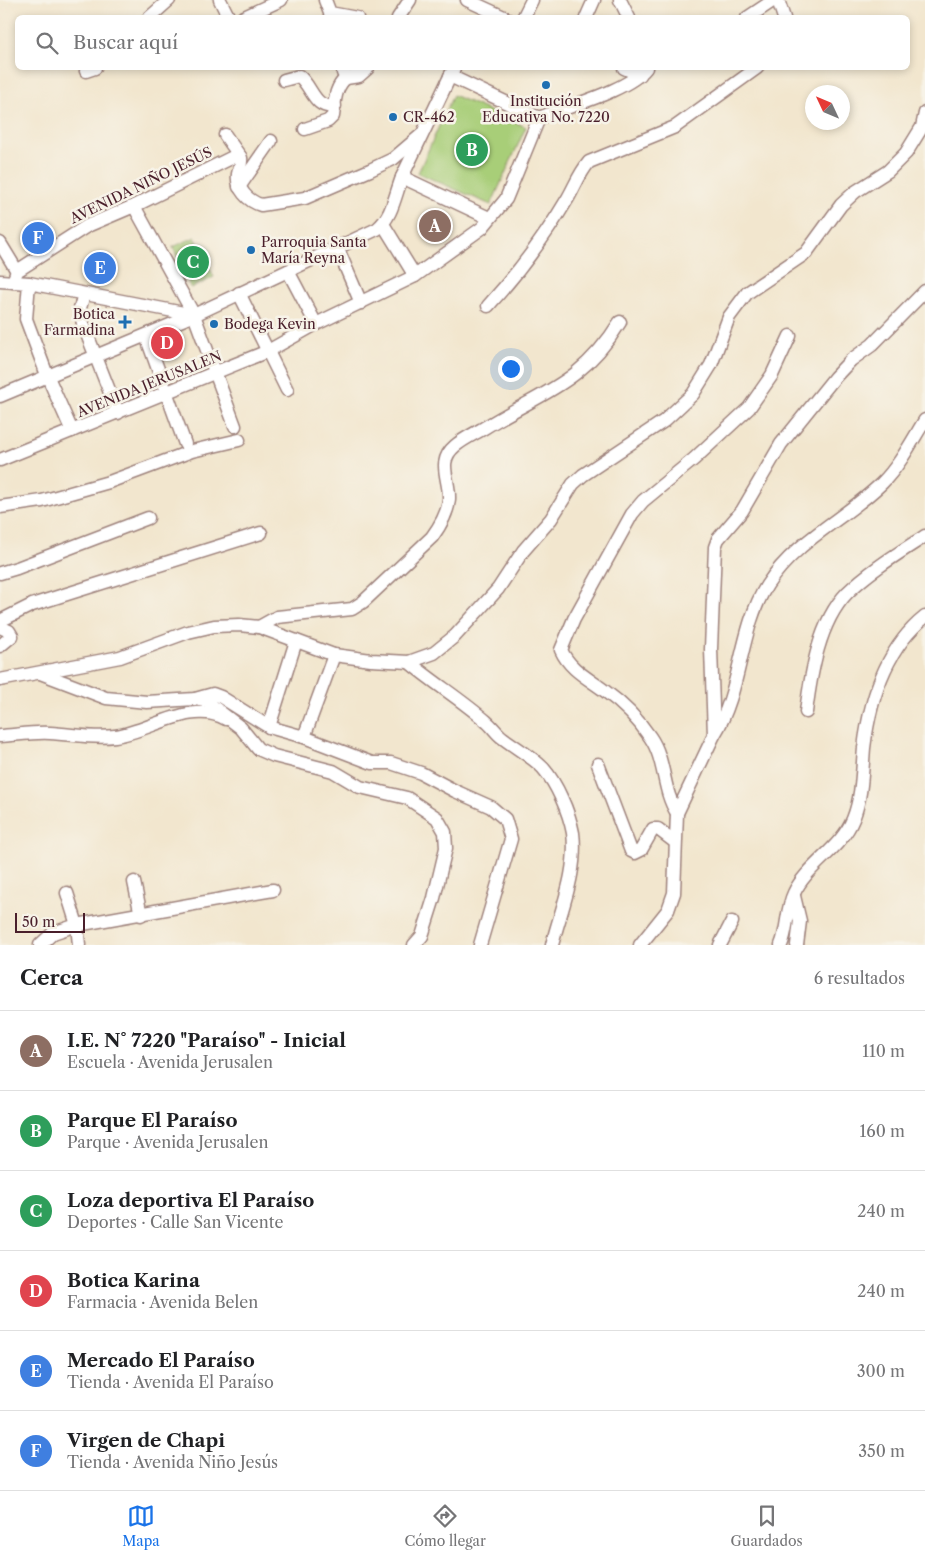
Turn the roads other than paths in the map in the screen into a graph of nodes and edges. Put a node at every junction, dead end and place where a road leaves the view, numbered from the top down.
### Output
1 (169, 0) edge
2 (220, 0) edge
3 (281, 0) edge
4 (325, 0) edge
5 (410, 0) edge
6 (467, 0) edge
7 (532, 0) edge
8 (594, 0) edge
9 (620, 0) edge
10 (776, 0) edge
11 (483, 8) edge
12 (152, 15) edge
13 (228, 15) edge
14 (248, 15) edge
15 (341, 15) edge
16 (400, 15) edge
17 (499, 15) edge
18 (524, 15) edge
19 (587, 15) edge
20 (628, 15) edge
21 (752, 15) edge
22 (783, 15) edge
23 (366, 70) edge
24 (754, 70) edge
25 (643, 71) edge
26 (452, 72) edge
27 (345, 73) edge
28 (284, 80) dead end
29 (334, 106) junction
30 (925, 112) edge
31 (539, 118) junction
32 (305, 130) dead end
33 (423, 133) junction
34 (225, 135) dead end
35 (271, 141) dead end
36 (240, 156) junction
37 (402, 177) junction
38 (240, 187) junction
39 (134, 206) junction
40 (490, 218) junction
41 (384, 224) junction
42 (0, 243) edge
43 (337, 247) junction
44 (288, 271) junction
45 (415, 276) junction
46 (10, 278) edge
47 (29, 283) junction
48 (925, 291) edge
49 (239, 293) junction
50 (84, 294) junction
51 (362, 303) junction
52 (488, 306) dead end
53 (194, 316) junction
54 (620, 322) dead end
55 (316, 324) junction
56 (146, 336) junction
57 (790, 336) dead end
58 (268, 351) junction
59 (96, 357) junction
60 (217, 374) junction
61 (47, 375) junction
62 (286, 390) dead end
63 (169, 393) junction
64 (0, 396) edge
65 (118, 413) junction
66 (925, 420) edge
67 (234, 426) dead end
68 (72, 431) junction
69 (239, 440) dead end
70 (185, 444) dead end
71 (0, 460) edge
72 (0, 507) edge
73 (148, 518) dead end
74 (261, 533) dead end
75 (925, 536) edge
76 (0, 573) edge
77 (925, 618) edge
78 (0, 621) edge
79 (259, 627) junction
80 (0, 628) edge
81 (296, 641) junction
82 (0, 646) edge
83 (334, 655) junction
84 (409, 662) junction
85 (40, 673) junction
86 (0, 680) edge
87 (195, 699) junction
88 (806, 712) dead end
89 (269, 727) junction
90 (241, 728) junction
91 (714, 735) junction
92 (0, 736) edge
93 (304, 737) junction
94 (598, 764) dead end
95 (677, 813) junction
96 (675, 842) junction
97 (134, 882) dead end
98 (273, 890) dead end
99 (794, 893) junction
100 (67, 894) dead end
101 (141, 916) junction
102 (732, 922) dead end
103 (77, 926) junction
104 (40, 945) edge
105 (79, 945) edge
106 (414, 945) edge
107 (480, 945) edge
108 (552, 945) edge
109 (640, 945) edge
110 (720, 945) edge
111 (781, 945) edge
112 (797, 945) edge

1 - 12 street
2 - 13 street
3 - 14 street
4 - 15 street
5 - 16 street
6 - 11 street
7 - 18 street
8 - 19 street
9 - 20 street
10 - 21 street
10 - 22 street
11 - 17 street
23 - 27 street
24 - 52 street
25 - 31 street
26 - 31 street
26 - 33 street
27 - 29 street
28 - 29 street
29 - 32 street
30 - 84 street
31 - 40 street, AVENIDA JERUSALEN
33 - 37 street
33 - 38 street
34 - 36 street
35 - 38 street
36 - 38 street
36 - 39 street, AVENIDA NIÑO JESÚS
37 - 40 street
37 - 41 street
39 - 46 street, AVENIDA NIÑO JESÚS
39 - 53 street
40 - 45 street, AVENIDA JERUSALEN
41 - 43 street
41 - 45 street
42 - 46 street
43 - 44 street
43 - 51 street
44 - 49 street
44 - 55 street
45 - 51 street, AVENIDA JERUSALEN
46 - 47 street
47 - 50 street
47 - 61 street
48 - 91 street
49 - 53 street
49 - 58 street
50 - 53 street
50 - 59 street
51 - 55 street, AVENIDA JERUSALEN
53 - 56 street
53 - 60 street
54 - 79 street
55 - 58 street, AVENIDA JERUSALEN
56 - 59 street
56 - 63 street
57 - 95 street
58 - 60 street, AVENIDA JERUSALEN
58 - 62 street
59 - 61 street
59 - 65 street
60 - 63 street, AVENIDA JERUSALEN
60 - 67 street
61 - 64 street
61 - 68 street
63 - 65 street, AVENIDA JERUSALEN
63 - 70 street
65 - 68 street, AVENIDA JERUSALEN
66 - 91 street
68 - 71 street, AVENIDA JERUSALEN
69 - 72 street
73 - 76 street
74 - 78 street
75 - 88 street
77 - 99 street
79 - 81 street
79 - 85 street
80 - 82 street
81 - 83 street
81 - 89 street
83 - 84 street
83 - 93 street
84 - 108 street
85 - 86 street
85 - 87 street
87 - 89 street
87 - 90 street
89 - 93 street
90 - 92 street
90 - 106 street
91 - 95 street
93 - 107 street
94 - 96 street
95 - 96 street
96 - 109 street
97 - 101 street
98 - 101 street
99 - 111 street
99 - 112 street
100 - 103 street
101 - 103 street
102 - 110 street
103 - 104 street
103 - 105 street

